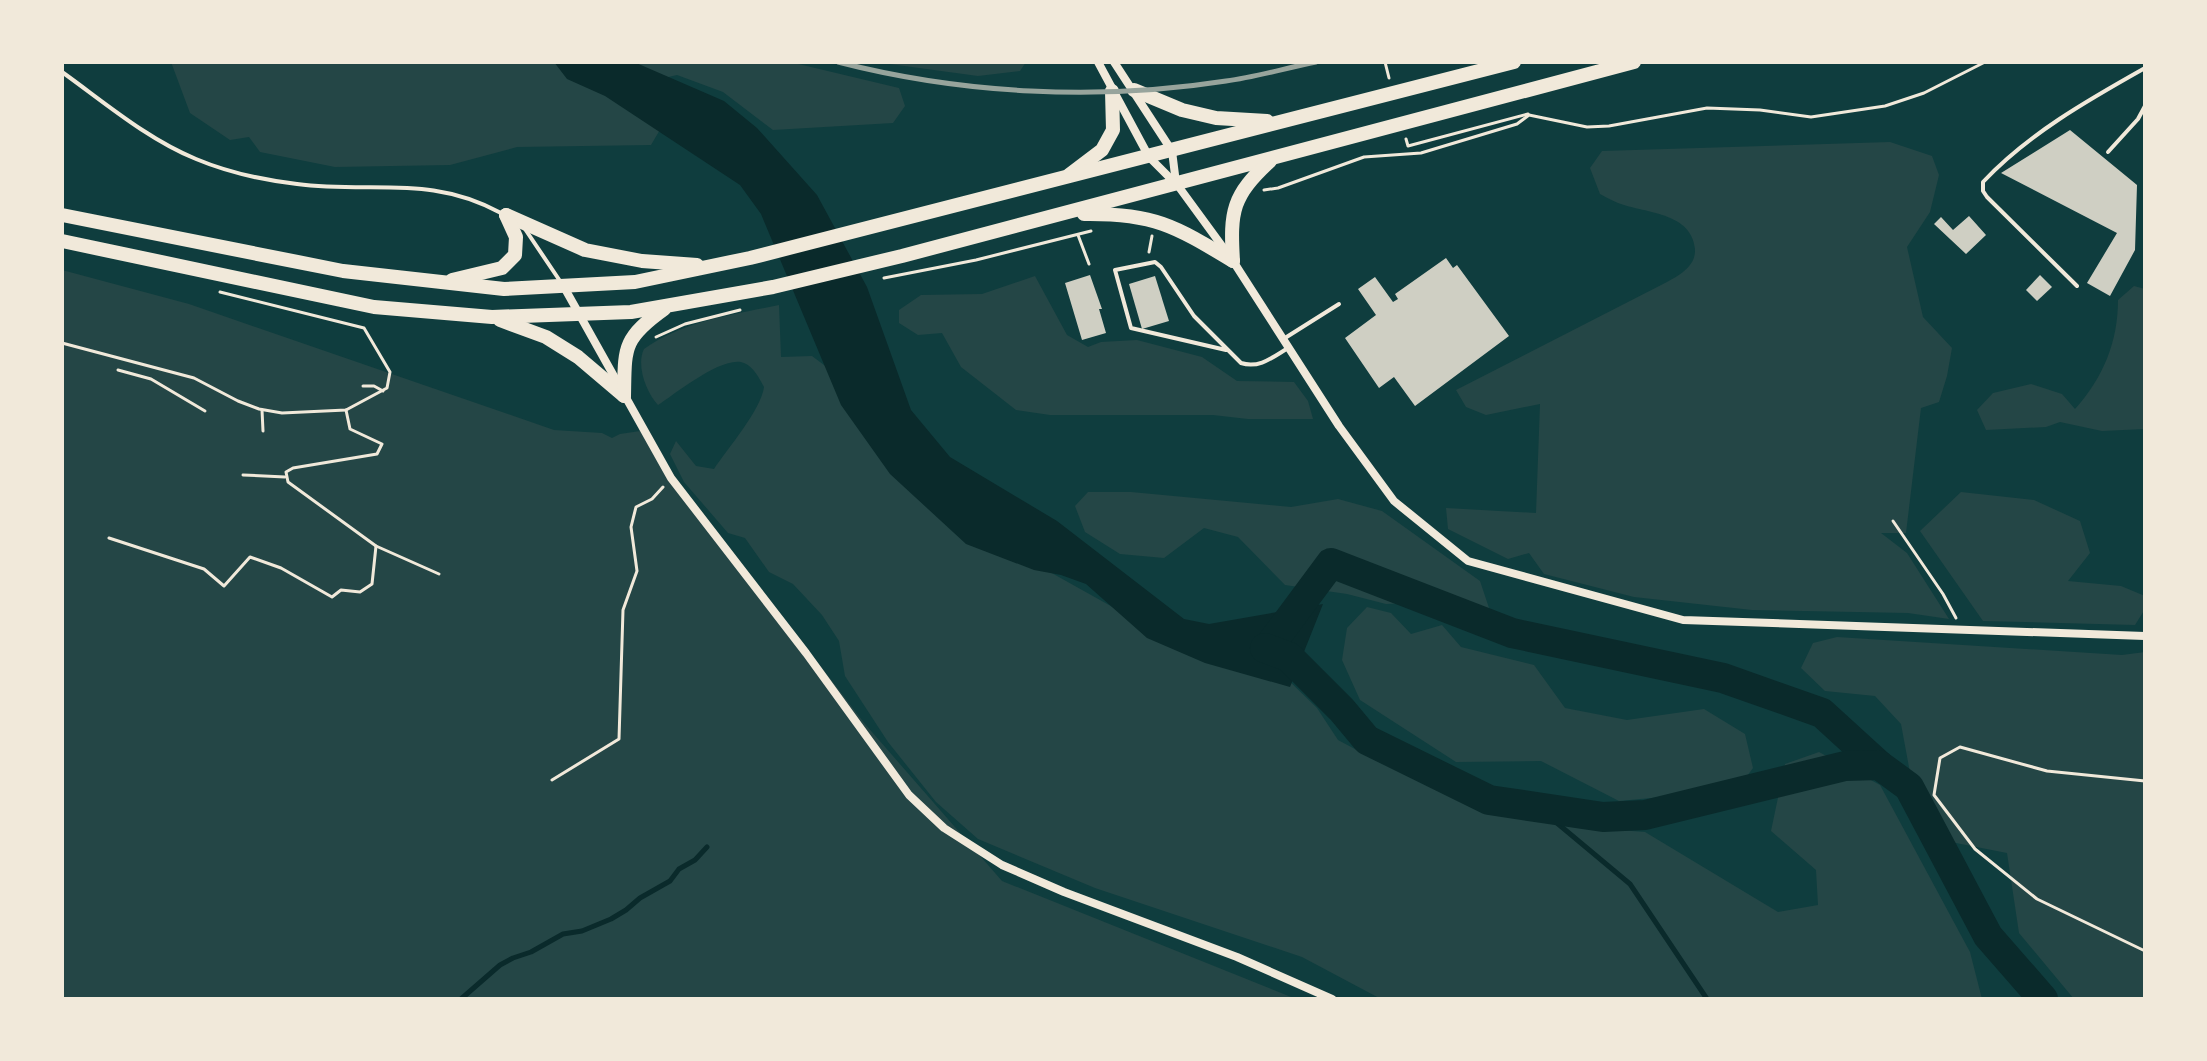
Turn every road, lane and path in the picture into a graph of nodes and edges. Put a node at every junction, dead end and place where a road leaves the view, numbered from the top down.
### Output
1 (1098, 62) edge
2 (1114, 62) edge
3 (1514, 62) edge
4 (1634, 62) edge
5 (1985, 62) edge
6 (2145, 68) edge
7 (62, 72) edge
8 (1134, 90) junction
9 (1112, 91) junction
10 (2145, 106) edge
11 (1529, 115) junction
12 (1283, 122) junction
13 (1439, 137) dead end
14 (1172, 151) junction
15 (2108, 152) dead end
16 (1149, 157) junction
17 (1274, 158) junction
18 (1064, 180) junction
19 (1176, 183) junction
20 (1278, 188) dead end
21 (1059, 214) junction
22 (62, 215) edge
23 (506, 215) junction
24 (1092, 231) dead end
25 (1153, 231) dead end
26 (1077, 233) junction
27 (62, 241) edge
28 (1149, 252) dead end
29 (1233, 261) junction
30 (1089, 264) dead end
31 (716, 266) junction
32 (880, 279) dead end
33 (441, 282) junction
34 (2077, 286) dead end
35 (564, 287) junction
36 (217, 291) dead end
37 (1339, 304) dead end
38 (668, 306) junction
39 (753, 308) dead end
40 (580, 315) junction
41 (492, 317) junction
42 (1283, 339) junction
43 (62, 343) edge
44 (646, 344) dead end
45 (1288, 348) junction
46 (1226, 350) junction
47 (156, 366) junction
48 (118, 370) dead end
49 (151, 379) junction
50 (363, 386) dead end
51 (383, 391) junction
52 (624, 396) junction
53 (262, 410) junction
54 (346, 410) junction
55 (205, 411) dead end
56 (263, 431) dead end
57 (243, 475) dead end
58 (285, 477) junction
59 (671, 478) junction
60 (1893, 521) dead end
61 (109, 538) dead end
62 (376, 546) junction
63 (439, 574) dead end
64 (1958, 629) junction
65 (2145, 636) edge
66 (552, 780) dead end
67 (2145, 781) edge
68 (2145, 951) edge
69 (1332, 999) edge

1 - 9 street
2 - 8 street
3 - 12 highway
4 - 17 highway
5 - 11 path
6 - 34 lane
7 - 23 lane
8 - 12 highway
8 - 14 street
9 - 16 street
9 - 18 highway
10 - 15 lane
11 - 13 path
11 - 20 path
12 - 14 highway
14 - 16 highway
14 - 19 street
16 - 18 highway
16 - 19 street
17 - 19 highway
17 - 29 highway
18 - 31 highway
19 - 21 highway
19 - 29 street
21 - 29 highway
21 - 38 highway
22 - 33 highway
23 - 31 highway
23 - 33 highway
23 - 35 lane
24 - 26 path
25 - 28 path
26 - 30 path
26 - 32 path
27 - 41 highway
29 - 42 street
31 - 35 highway
33 - 35 highway
35 - 40 street
36 - 51 path
37 - 42 lane
38 - 40 highway
38 - 52 highway
39 - 44 path
40 - 41 highway
40 - 52 street
41 - 52 highway
42 - 45 street
43 - 47 path
45 - 46 lane
45 - 64 street
46 - 46 lane
47 - 49 path
47 - 53 path
48 - 49 path
49 - 55 path
50 - 51 path
51 - 54 path
52 - 59 street
53 - 54 path
53 - 56 path
54 - 58 path
57 - 58 path
58 - 62 path
59 - 66 path
59 - 69 street
60 - 64 path
61 - 62 path
62 - 63 path
64 - 65 street
67 - 68 path

